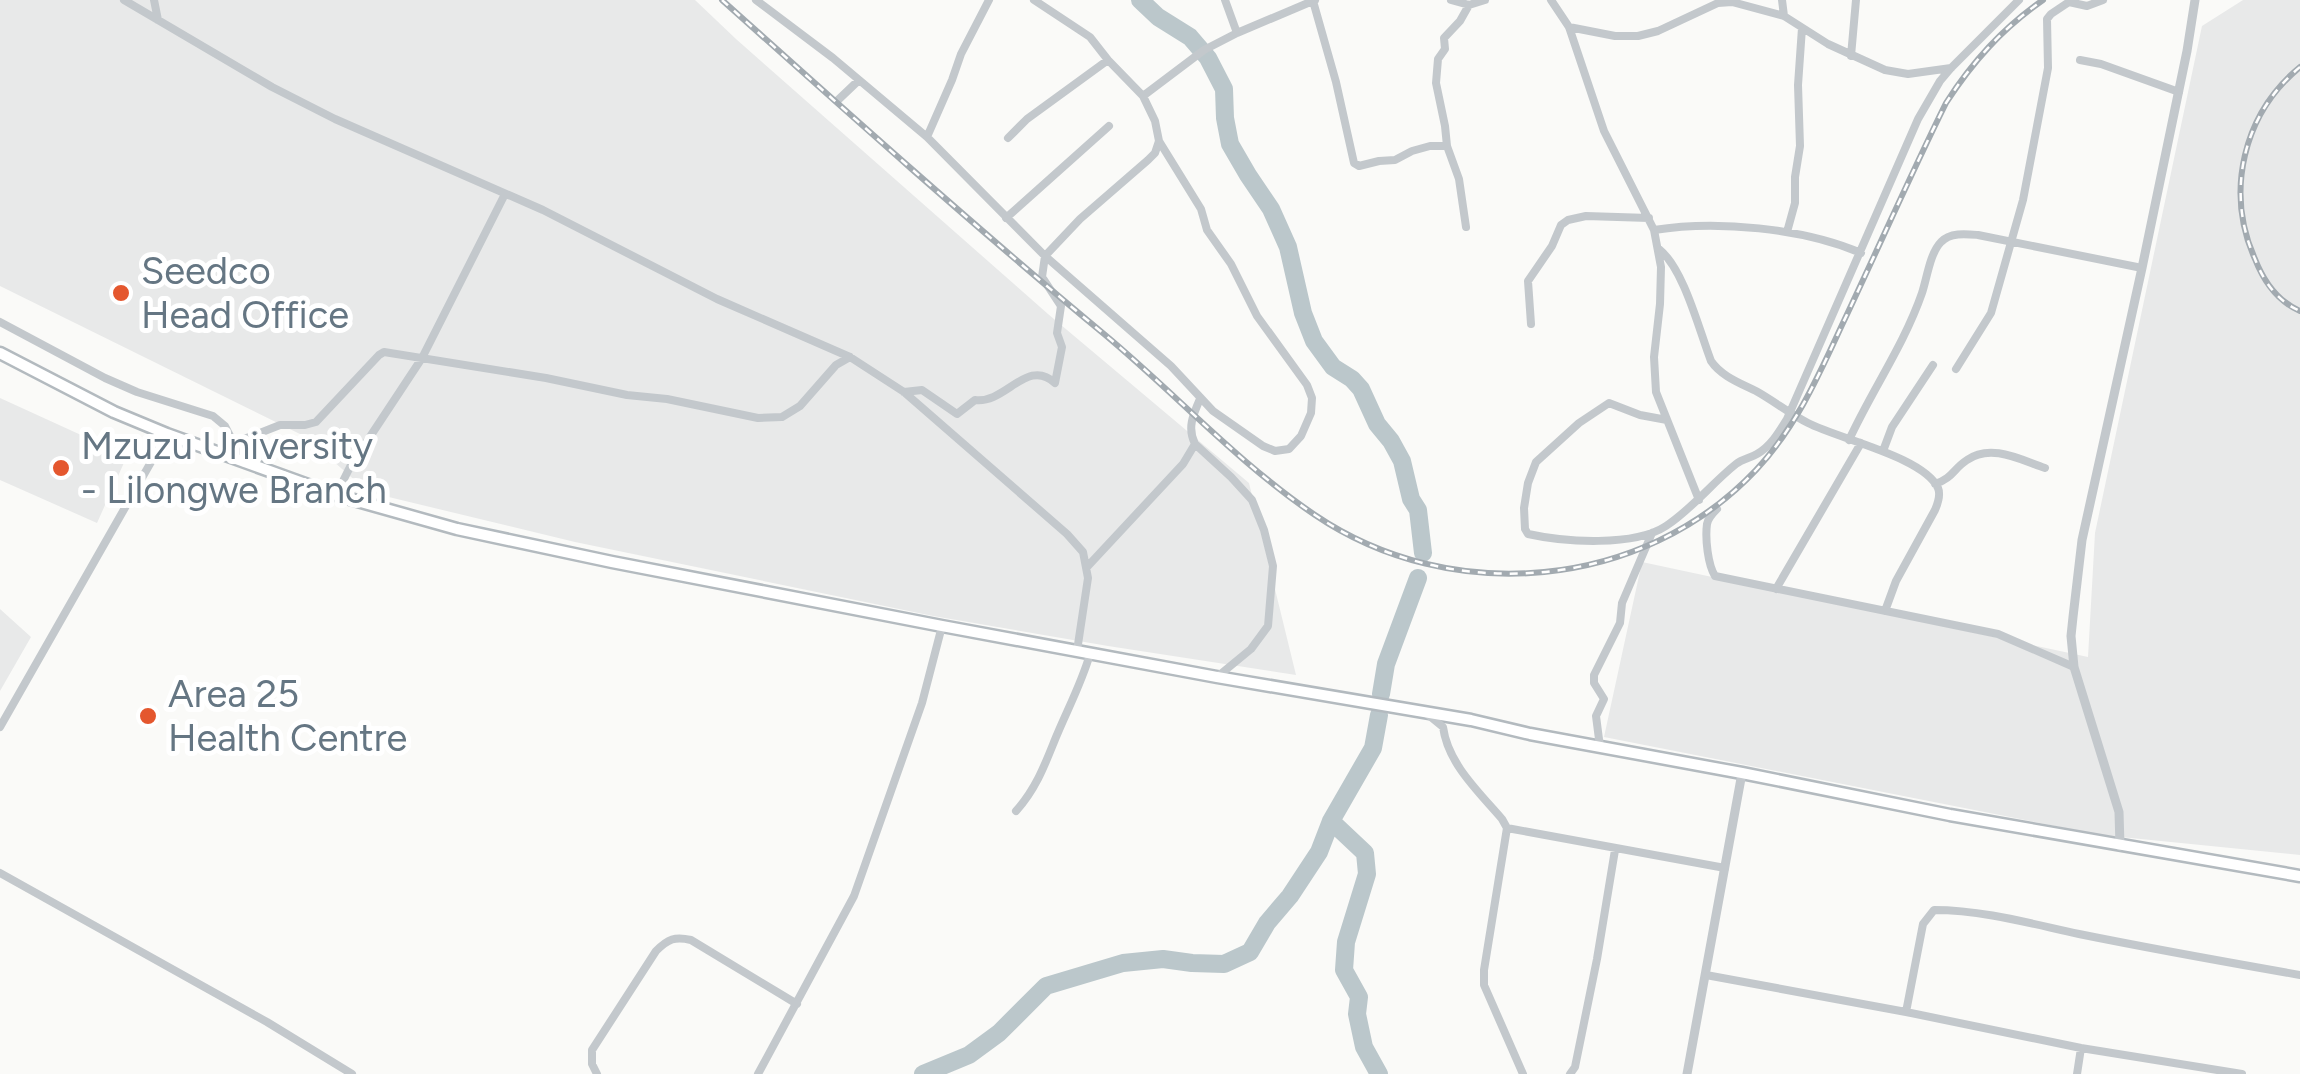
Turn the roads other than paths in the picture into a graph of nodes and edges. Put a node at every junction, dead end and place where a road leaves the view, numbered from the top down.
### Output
1 (124, 0) edge
2 (134, 0) edge
3 (154, 0) edge
4 (756, 0) edge
5 (989, 0) edge
6 (1034, 0) edge
7 (1225, 0) edge
8 (1314, 0) edge
9 (1451, 0) edge
10 (1485, 0) edge
11 (1551, 0) edge
12 (1782, 0) edge
13 (1856, 0) edge
14 (2019, 0) edge
15 (2103, 0) edge
16 (2195, 0) edge
17 (1469, 5) junction
18 (1784, 16) junction
19 (158, 20) junction
20 (1569, 27) junction
21 (1802, 28) junction
22 (1238, 32) junction
23 (1851, 56) junction
24 (1108, 60) junction
25 (2080, 60) dead end
26 (1951, 68) junction
27 (859, 80) junction
28 (2179, 92) junction
29 (1143, 96) junction
30 (838, 100) dead end
31 (1109, 126) dead end
32 (927, 137) junction
33 (1008, 138) dead end
34 (1160, 142) junction
35 (1446, 146) junction
36 (505, 194) junction
37 (1006, 218) junction
38 (1648, 218) junction
39 (1466, 226) dead end
40 (1654, 230) junction
41 (1787, 232) junction
42 (2012, 242) junction
43 (1659, 249) junction
44 (1860, 252) junction
45 (1045, 256) junction
46 (2142, 268) junction
47 (0, 322) edge
48 (1531, 324) dead end
49 (0, 353) edge
50 (850, 357) junction
51 (422, 358) junction
52 (1933, 365) dead end
53 (1956, 370) dead end
54 (904, 392) junction
55 (1200, 399) junction
56 (1790, 412) junction
57 (1666, 420) junction
58 (167, 434) junction
59 (1849, 440) junction
60 (234, 443) junction
61 (1860, 443) junction
62 (1195, 444) junction
63 (1883, 451) junction
64 (244, 463) junction
65 (2046, 468) dead end
66 (1935, 484) junction
67 (336, 496) junction
68 (1699, 500) junction
69 (1716, 510) dead end
70 (1652, 533) junction
71 (1087, 568) junction
72 (1776, 589) junction
73 (1885, 612) junction
74 (942, 626) junction
75 (1084, 652) junction
76 (2074, 667) junction
77 (1217, 678) junction
78 (1426, 712) junction
79 (0, 727) edge
80 (1600, 747) junction
81 (1742, 773) junction
82 (1016, 810) dead end
83 (1508, 828) junction
84 (2120, 846) junction
85 (1615, 850) junction
86 (1725, 868) junction
87 (0, 873) edge
88 (2300, 876) edge
89 (1706, 975) junction
90 (2300, 975) edge
91 (797, 1004) junction
92 (1906, 1012) junction
93 (2082, 1048) junction
94 (352, 1074) edge
95 (597, 1074) edge
96 (758, 1074) edge
97 (1523, 1074) edge
98 (1570, 1074) edge
99 (1687, 1074) edge
100 (2077, 1074) edge
101 (2242, 1074) edge

1 - 19 street
2 - 19 street
3 - 19 street
4 - 27 street
5 - 32 street
6 - 24 street
7 - 22 street
8 - 22 street
8 - 35 street
9 - 17 street
10 - 17 street
11 - 20 street
12 - 18 street
13 - 23 street
14 - 26 street
15 - 42 street
16 - 28 street
17 - 35 street
18 - 20 street
18 - 21 street
19 - 36 street
20 - 38 street
21 - 23 street
21 - 41 street
22 - 29 street
23 - 26 street
24 - 29 street
24 - 33 street
25 - 28 street
26 - 44 street
27 - 30 street
27 - 32 street
28 - 46 street
29 - 34 street
31 - 37 street
32 - 37 street
34 - 45 street
34 - 55 street
35 - 39 street
36 - 50 street
36 - 51 street
37 - 45 street
38 - 40 street
38 - 48 street
40 - 41 street
40 - 43 street
41 - 44 street
42 - 46 street
42 - 53 street
42 - 59 street
43 - 56 street
43 - 57 street
44 - 56 street
45 - 54 street
45 - 55 street
46 - 76 street
47 - 60 street
49 - 58 main road
50 - 51 street
50 - 54 street
51 - 60 street
51 - 67 street
52 - 63 street
54 - 71 street
55 - 62 street
56 - 59 street
56 - 68 street
57 - 68 street
57 - 70 street
58 - 64 main road
58 - 79 street
59 - 61 street
60 - 64 street
61 - 63 street
61 - 72 street
62 - 71 street
62 - 77 street
63 - 66 street
64 - 67 main road
65 - 66 street
66 - 73 street
67 - 74 main road
68 - 70 street
69 - 72 street
70 - 80 street
71 - 75 street
72 - 73 street
73 - 76 street
74 - 75 main road
74 - 91 street
75 - 77 main road
75 - 82 street
76 - 84 street
77 - 78 main road
78 - 80 main road
78 - 83 street
80 - 81 main road
81 - 84 main road
81 - 86 street
83 - 85 street
83 - 97 street
84 - 88 main road
85 - 86 street
85 - 98 street
86 - 89 street
87 - 94 street
89 - 92 street
89 - 99 street
90 - 92 street
91 - 95 street
91 - 96 street
92 - 93 street
93 - 100 street
93 - 101 street

